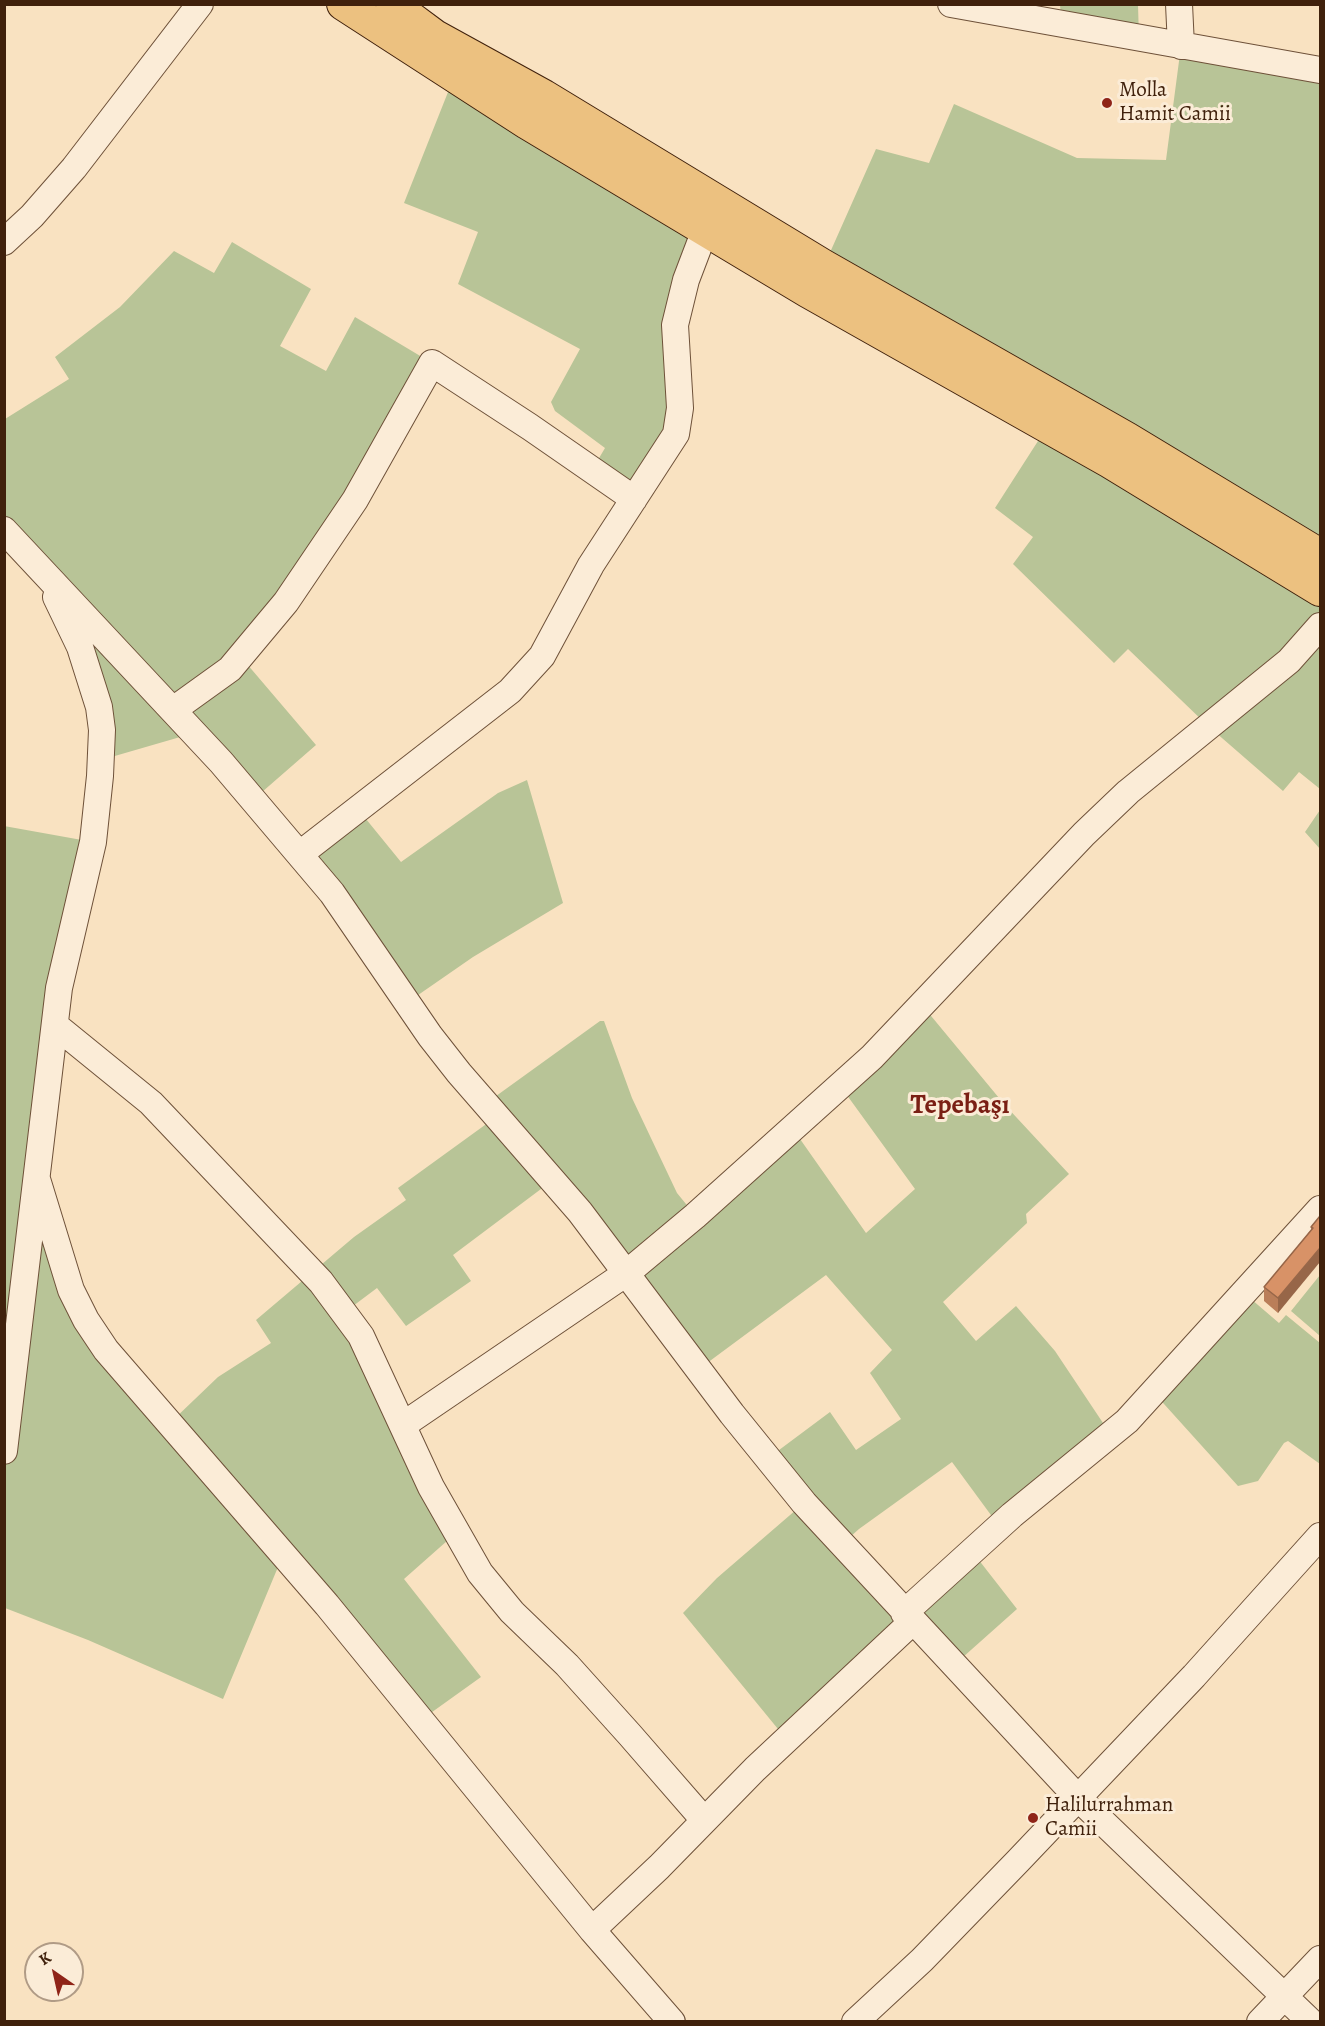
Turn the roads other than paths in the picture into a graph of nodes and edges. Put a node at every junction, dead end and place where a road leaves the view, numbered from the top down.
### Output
1 (200, 4) edge
2 (343, 4) edge
3 (392, 4) edge
4 (951, 4) edge
5 (1179, 4) edge
6 (1181, 46) junction
7 (1320, 69) edge
8 (705, 230) junction
9 (4, 242) edge
10 (634, 499) junction
11 (4, 530) edge
12 (1320, 555) edge
13 (40, 568) junction
14 (1320, 590) edge
15 (1320, 626) edge
16 (173, 710) junction
17 (300, 854) junction
18 (55, 1025) junction
19 (37, 1179) junction
20 (1320, 1209) edge
21 (628, 1272) junction
22 (9, 1382) edge
23 (404, 1425) junction
24 (4, 1450) edge
25 (1320, 1536) edge
26 (908, 1617) junction
27 (1078, 1798) junction
28 (704, 1820) junction
29 (592, 1930) junction
30 (1320, 1959) edge
31 (1285, 1996) junction
32 (672, 2022) edge
33 (855, 2022) edge
34 (1260, 2022) edge
35 (1311, 2022) edge

1 - 9 street
2 - 8 main road
3 - 12 main road
4 - 6 street
5 - 6 street
6 - 7 street
8 - 10 street
8 - 14 main road
10 - 16 street
10 - 17 street
11 - 13 street
13 - 16 street
13 - 18 street
15 - 21 street
16 - 17 street
17 - 21 street
18 - 19 street
18 - 23 street
19 - 22 street
19 - 29 street
20 - 26 street
21 - 23 street
21 - 26 street
22 - 24 street
23 - 28 street
25 - 27 street
26 - 27 street
26 - 28 street
27 - 31 street
27 - 33 street
28 - 29 street
29 - 32 street
30 - 31 street
31 - 34 street
31 - 35 street

